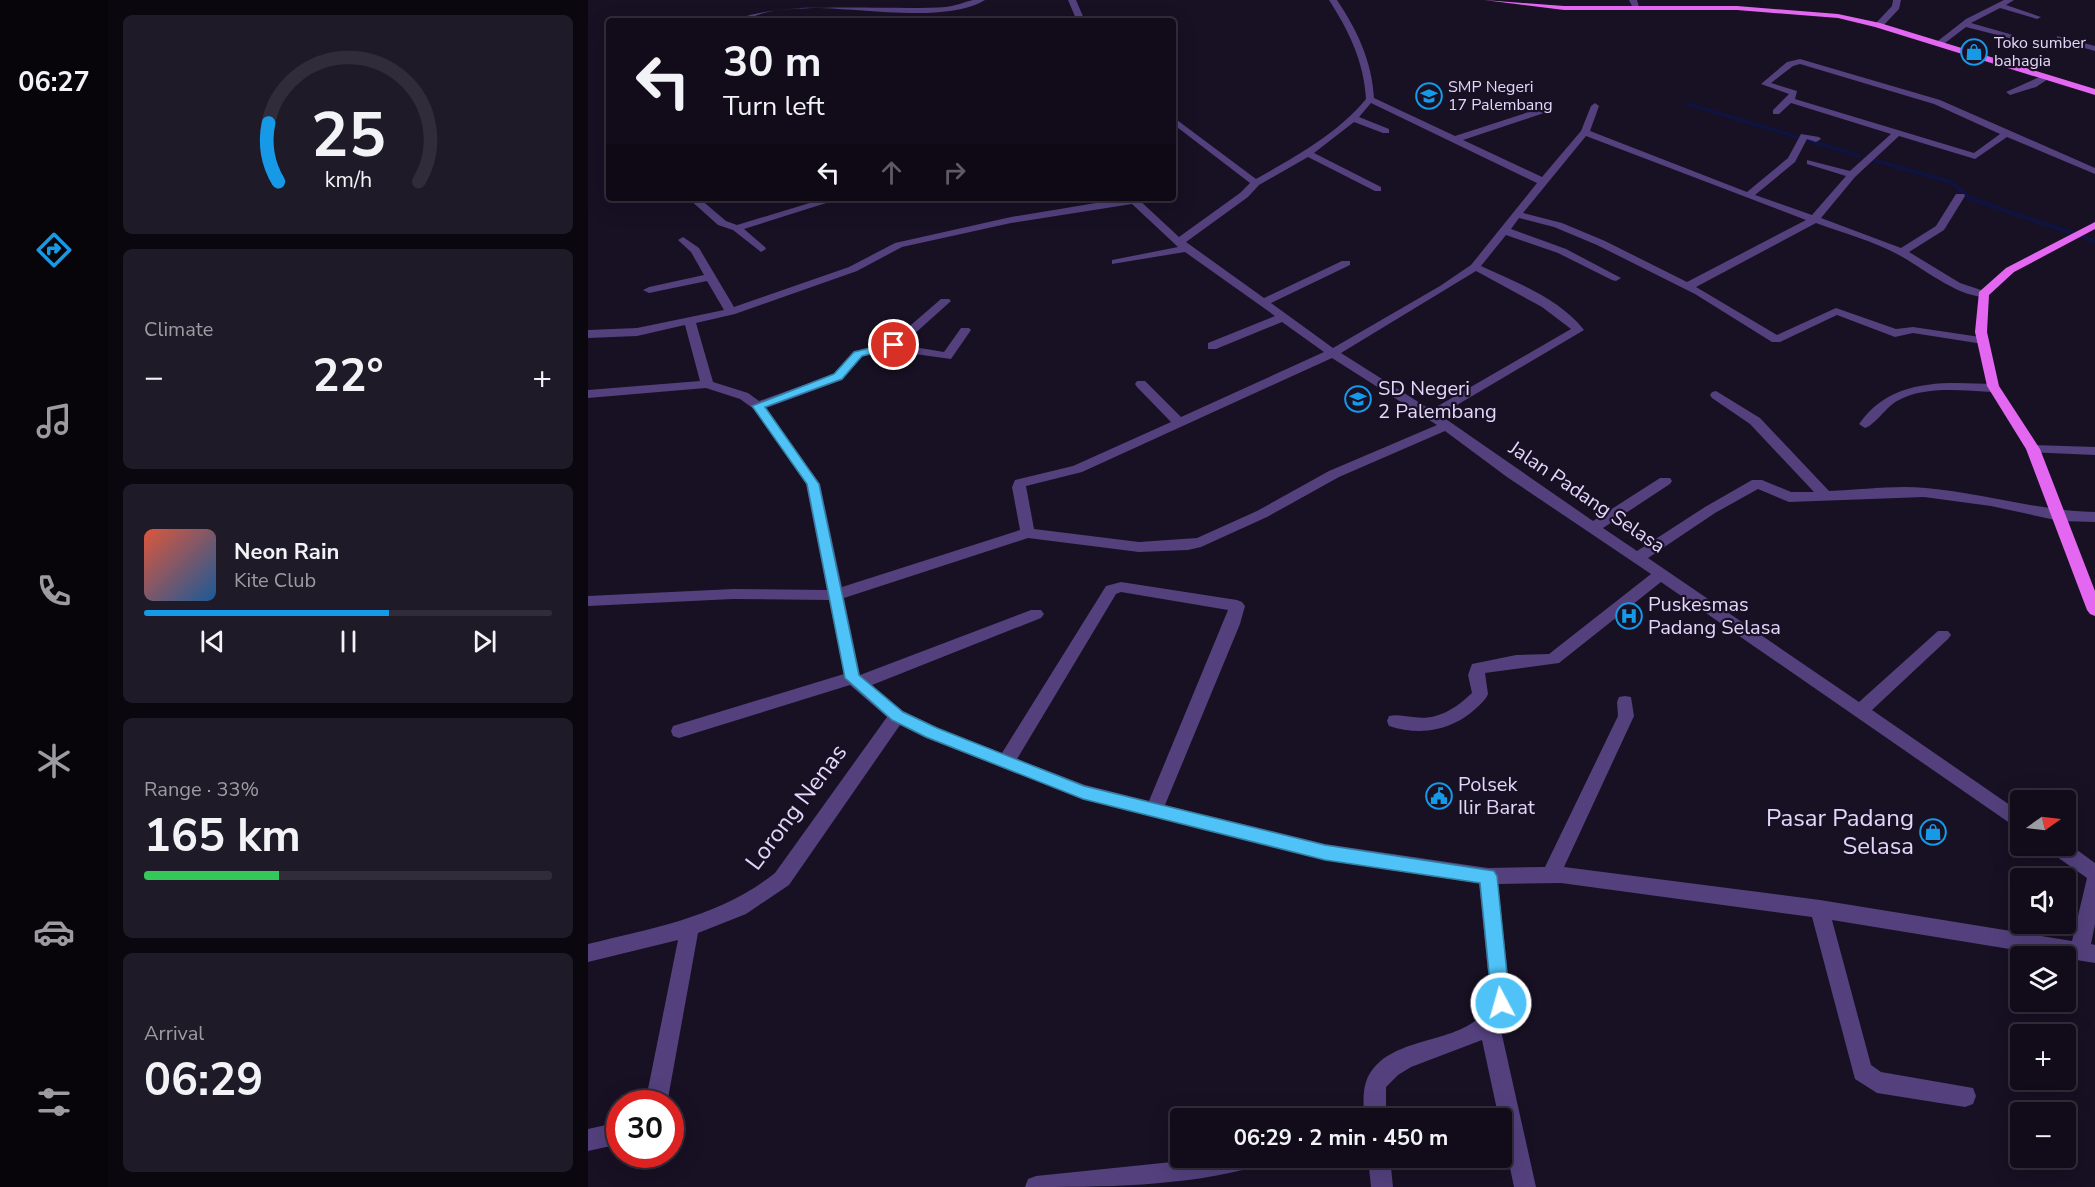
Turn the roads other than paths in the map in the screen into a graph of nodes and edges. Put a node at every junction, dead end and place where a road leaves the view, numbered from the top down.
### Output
1 (981, 0) edge
2 (1072, 0) edge
3 (1333, 0) edge
4 (1488, 0) edge
5 (1897, 0) edge
6 (2010, 0) edge
7 (1525, 2) edge
8 (845, 4) edge
9 (1635, 4) edge
10 (1729, 4) edge
11 (1997, 5) junction
12 (949, 9) junction
13 (2037, 17) dead end
14 (746, 18) edge
15 (953, 18) edge
16 (1080, 18) edge
17 (1965, 24) junction
18 (1879, 25) junction
19 (2010, 37) dead end
20 (2060, 38) dead end
21 (1938, 44) junction
22 (2095, 49) edge
23 (2047, 77) junction
24 (2094, 91) edge
25 (2010, 92) dead end
26 (1370, 99) junction
27 (1790, 100) junction
28 (1595, 106) dead end
29 (1541, 111) dead end
30 (1776, 112) dead end
31 (1353, 118) junction
32 (1176, 122) edge
33 (1386, 131) dead end
34 (1586, 132) junction
35 (1898, 132) junction
36 (2007, 133) junction
37 (1816, 139) dead end
38 (1452, 140) junction
39 (1308, 153) junction
40 (1810, 162) dead end
41 (2095, 171) edge
42 (1852, 175) junction
43 (1544, 182) junction
44 (1256, 183) junction
45 (1378, 189) dead end
46 (1748, 196) junction
47 (1960, 196) dead end
48 (696, 201) edge
49 (827, 201) edge
50 (1121, 201) edge
51 (1135, 201) edge
52 (1519, 215) junction
53 (1814, 220) junction
54 (2095, 225) edge
55 (737, 228) junction
56 (1505, 231) junction
57 (683, 240) dead end
58 (1183, 245) junction
59 (760, 249) dead end
60 (1902, 252) junction
61 (1116, 262) dead end
62 (1346, 263) dead end
63 (1475, 267) junction
64 (710, 276) junction
65 (1616, 278) dead end
66 (1688, 286) junction
67 (649, 290) dead end
68 (1983, 294) junction
69 (945, 302) dead end
70 (1263, 303) junction
71 (731, 312) junction
72 (1283, 317) junction
73 (690, 322) junction
74 (964, 330) dead end
75 (588, 334) edge
76 (1983, 340) junction
77 (1212, 346) dead end
78 (893, 347) junction
79 (1334, 352) junction
80 (707, 384) junction
81 (1141, 384) dead end
82 (1994, 388) junction
83 (588, 394) edge
84 (1716, 395) dead end
85 (758, 406) junction
86 (1431, 415) junction
87 (1179, 423) junction
88 (1866, 424) dead end
89 (1446, 426) junction
90 (2033, 449) junction
91 (2095, 451) edge
92 (1665, 481) dead end
93 (1827, 497) junction
94 (2060, 516) junction
95 (2095, 517) edge
96 (1593, 528) junction
97 (1028, 533) junction
98 (1637, 558) junction
99 (1661, 574) junction
100 (835, 595) junction
101 (588, 601) edge
102 (2095, 610) edge
103 (1035, 614) dead end
104 (1943, 635) dead end
105 (857, 681) junction
106 (1625, 702) dead end
107 (1860, 711) junction
108 (897, 716) junction
109 (1395, 722) dead end
110 (679, 731) dead end
111 (1006, 762) junction
112 (1154, 810) junction
113 (2010, 814) edge
114 (2070, 856) edge
115 (2095, 873) edge
116 (1551, 874) junction
117 (1488, 876) junction
118 (2095, 881) edge
119 (1820, 909) junction
120 (690, 927) junction
121 (588, 953) edge
122 (2087, 953) edge
123 (1489, 1023) junction
124 (659, 1090) edge
125 (1965, 1096) dead end
126 (1375, 1108) edge
127 (606, 1136) edge
128 (588, 1140) edge
129 (1215, 1168) edge
130 (1379, 1168) edge
131 (1036, 1187) edge
132 (1382, 1187) edge
133 (1525, 1187) edge

1 - 12 street
2 - 16 street
3 - 26 street
4 - 7 main road
5 - 18 street
6 - 11 street
7 - 9 main road
8 - 12 street
8 - 14 street
9 - 10 main road
10 - 18 main road
11 - 13 street
11 - 17 street
12 - 15 street
17 - 19 street
17 - 21 street
18 - 21 main road
20 - 22 street
21 - 23 main road
23 - 24 main road
23 - 25 street
26 - 31 street
26 - 38 street
27 - 30 street
27 - 35 street
27 - 36 street
28 - 34 street
29 - 38 street
31 - 33 street
31 - 39 street
32 - 44 street
34 - 43 street
34 - 46 street
35 - 36 street
35 - 42 street
36 - 41 street
37 - 46 street
38 - 43 street
39 - 44 street
39 - 45 street
40 - 42 street
42 - 53 street
43 - 52 street
44 - 58 street
46 - 53 street
47 - 60 street
48 - 55 street
49 - 55 street
50 - 71 street
51 - 58 street, Jalan Padang Selasa
52 - 56 street
52 - 66 street
53 - 60 street
53 - 66 street
54 - 68 main road
55 - 59 street
56 - 63 street
56 - 65 street
57 - 64 street
58 - 61 street
58 - 70 street, Jalan Padang Selasa
60 - 68 street
62 - 70 street
63 - 79 street
63 - 86 street
64 - 67 street
64 - 71 street
66 - 76 street
68 - 76 main road
69 - 78 street
70 - 72 street, Jalan Padang Selasa
71 - 73 street
72 - 77 street
72 - 79 street, Jalan Padang Selasa
73 - 75 street
73 - 80 street
74 - 78 street
76 - 82 main road
78 - 85 street
79 - 86 street, Jalan Padang Selasa
79 - 87 street
80 - 83 street
80 - 85 street
81 - 87 street
82 - 88 street
82 - 90 main road
84 - 93 street
85 - 100 street
86 - 89 street, Jalan Padang Selasa
87 - 97 street
89 - 96 street, Jalan Padang Selasa
89 - 97 street
90 - 91 street
90 - 94 main road
92 - 96 street
93 - 94 street
93 - 98 street
94 - 95 street
94 - 102 main road
96 - 98 street, Jalan Padang Selasa
97 - 100 street
98 - 99 street, Jalan Padang Selasa
99 - 107 street, Jalan Padang Selasa
99 - 109 street
100 - 101 street
100 - 105 street
103 - 105 street
104 - 107 street
105 - 108 street
105 - 110 street
106 - 116 street
107 - 113 street, Jalan Padang Selasa
108 - 111 street
108 - 120 street, Lorong Nenas
111 - 112 street
111 - 112 street
112 - 117 street
114 - 115 street
116 - 117 street
116 - 119 street
117 - 123 street
118 - 122 street
119 - 122 street
119 - 125 street
120 - 121 street, Lorong Nenas
120 - 124 street
123 - 126 street
123 - 133 street
127 - 128 street
129 - 131 street
130 - 132 street

